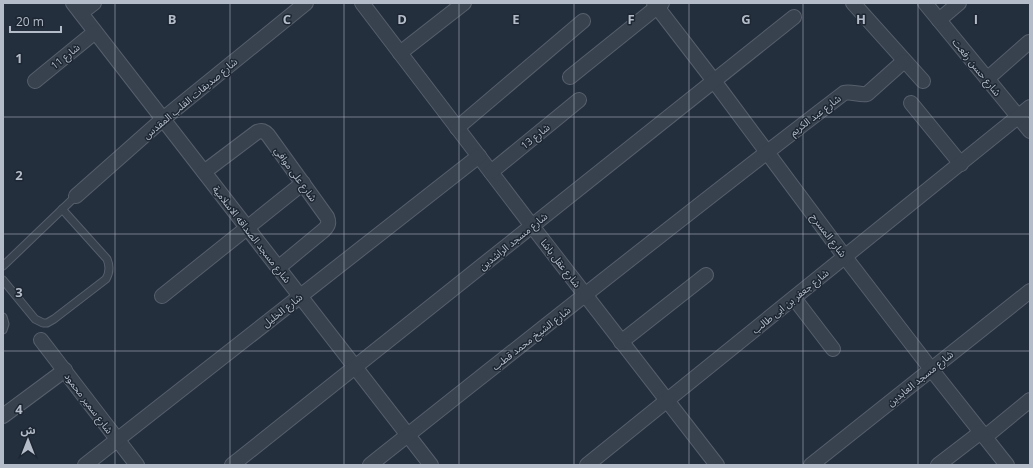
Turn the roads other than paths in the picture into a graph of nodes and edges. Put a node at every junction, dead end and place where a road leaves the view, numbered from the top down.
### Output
1 (94, 3) edge
2 (306, 3) edge
3 (362, 3) edge
4 (464, 3) edge
5 (853, 3) edge
6 (925, 3) edge
7 (959, 3) edge
8 (658, 4) edge
9 (77, 8) edge
10 (794, 17) dead end
11 (939, 20) junction
12 (583, 21) dead end
13 (96, 32) junction
14 (1029, 42) dead end
15 (400, 53) junction
16 (904, 61) junction
17 (570, 77) dead end
18 (987, 79) junction
19 (35, 81) dead end
20 (714, 81) junction
21 (923, 81) dead end
22 (579, 100) dead end
23 (911, 103) dead end
24 (1030, 107) edge
25 (1019, 117) junction
26 (163, 119) junction
27 (457, 128) junction
28 (1030, 131) edge
29 (767, 152) junction
30 (479, 156) junction
31 (960, 164) junction
32 (204, 172) junction
33 (491, 172) junction
34 (303, 183) junction
35 (76, 196) joint
36 (62, 209) junction
37 (532, 226) junction
38 (247, 228) junction
39 (845, 257) junction
40 (3, 266) edge
41 (278, 268) junction
42 (706, 275) dead end
43 (3, 280) edge
44 (1030, 291) edge
45 (585, 295) junction
46 (162, 296) dead end
47 (300, 296) junction
48 (794, 298) junction
49 (3, 317) edge
50 (3, 330) edge
51 (42, 340) dead end
52 (621, 342) junction
53 (833, 349) dead end
54 (355, 367) junction
55 (931, 369) junction
56 (65, 370) junction
57 (1030, 400) edge
58 (667, 401) junction
59 (3, 416) edge
60 (983, 434) junction
61 (408, 435) junction
62 (117, 439) junction
63 (85, 465) edge
64 (137, 465) edge
65 (232, 465) edge
66 (370, 465) edge
67 (431, 465) edge
68 (587, 465) edge
69 (717, 465) edge
70 (811, 465) edge
71 (938, 465) edge
72 (1007, 465) edge

1 - 9 street
2 - 26 street, شارع صديقات القلب المقدس
3 - 15 street, شارع عقل باشا
4 - 15 street
5 - 16 street
6 - 11 street, شارع حسن رفعت
7 - 11 street
8 - 17 street
8 - 20 street, شارع المسرح
9 - 13 street, شارع مسجد الصداقه الاسلامية
10 - 20 street, شارع مسجد الراشدين
11 - 18 street, شارع حسن رفعت
12 - 27 street
13 - 19 street, شارع 11
13 - 26 street, شارع مسجد الصداقه الاسلامية
14 - 18 street
15 - 27 street, شارع عقل باشا
16 - 21 street
16 - 29 street, شارع عبد الكريم
18 - 25 street, شارع حسن رفعت
20 - 29 street, شارع المسرح
20 - 37 street, شارع مسجد الراشدين
22 - 33 street, شارع 13
23 - 31 street
24 - 25 street, شارع جعفر بن ابى طالب
25 - 28 street, شارع حسن رفعت
25 - 31 street, شارع جعفر بن ابى طالب
26 - 32 street, شارع مسجد الصداقه الاسلامية
26 - 35 street, شارع صديقات القلب المقدس
27 - 30 street, شارع عقل باشا
29 - 39 street, شارع المسرح
29 - 45 street, شارع الشيخ محمد قطب
30 - 33 street, شارع عقل باشا
30 - 47 street, شارع الخليل
31 - 39 street, شارع جعفر بن ابى طالب
32 - 34 street, شارع على موافي
32 - 38 street, شارع مسجد الصداقه الاسلامية
33 - 37 street, شارع عقل باشا
34 - 38 street
34 - 41 street, شارع على موافي
35 - 36 lane
36 - 40 lane
36 - 43 lane
37 - 45 street, شارع عقل باشا
37 - 54 street, شارع مسجد الراشدين
38 - 41 street, شارع مسجد الصداقه الاسلامية
38 - 46 street
39 - 48 street, شارع جعفر بن ابى طالب
39 - 55 street, شارع المسرح
41 - 47 street, شارع مسجد الصداقه الاسلامية
42 - 52 street
44 - 55 street, شارع مسجد العابدين
45 - 52 street, شارع عقل باشا
45 - 61 street, شارع الشيخ محمد قطب
47 - 54 street, شارع مسجد الصداقه الاسلامية
47 - 62 street, شارع الخليل
48 - 53 street
48 - 58 street, شارع جعفر بن ابى طالب
49 - 50 lane
51 - 56 street, شارع سمير محمود
52 - 58 street, شارع عقل باشا
54 - 61 street, شارع مسجد الصداقه الاسلامية
54 - 65 street, شارع مسجد الراشدين
55 - 60 street, شارع المسرح
55 - 70 street, شارع مسجد العابدين
56 - 59 street
56 - 62 street, شارع سمير محمود
57 - 60 street
58 - 68 street, شارع جعفر بن ابى طالب
58 - 69 street, شارع عقل باشا
60 - 71 street
60 - 72 street, شارع المسرح
61 - 66 street, شارع الشيخ محمد قطب
61 - 67 street, شارع مسجد الصداقه الاسلامية
62 - 63 street, شارع الخليل
62 - 64 street, شارع سمير محمود

